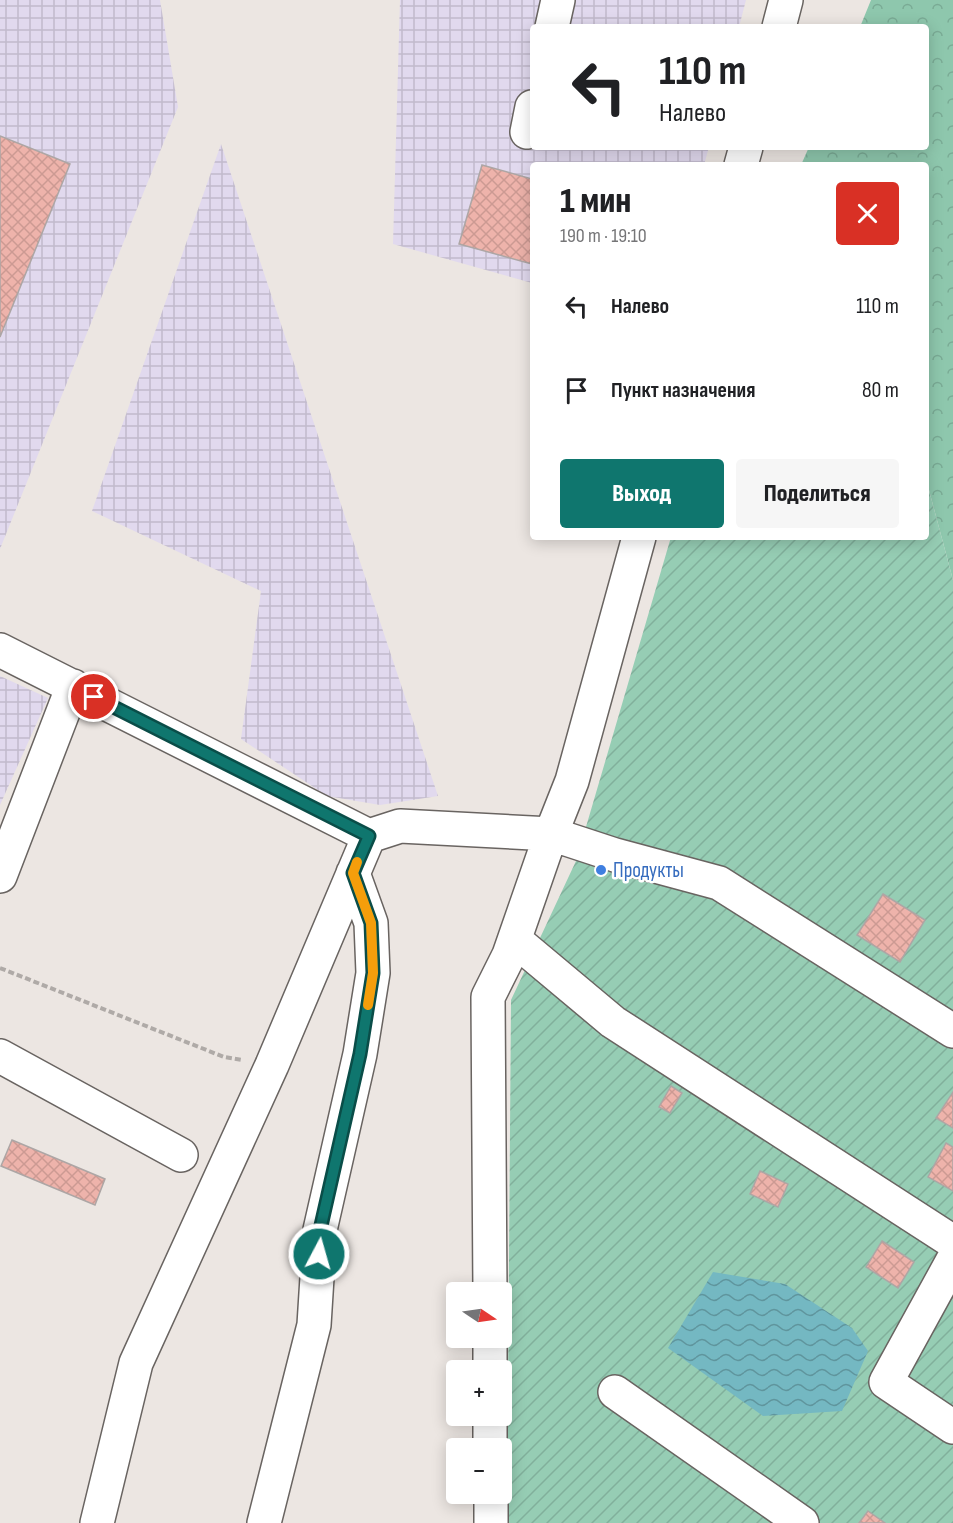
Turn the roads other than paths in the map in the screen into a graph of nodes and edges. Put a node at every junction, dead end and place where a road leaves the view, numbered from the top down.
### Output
1 (558, 0) edge
2 (553, 24) edge
3 (638, 540) edge
4 (0, 650) edge
5 (72, 686) junction
6 (550, 834) junction
7 (369, 836) junction
8 (353, 873) junction
9 (0, 876) edge
10 (515, 940) junction
11 (953, 1031) edge
12 (0, 1056) edge
13 (181, 1155) dead end
14 (953, 1242) edge
15 (953, 1260) edge
16 (489, 1282) edge
17 (615, 1392) dead end
18 (953, 1427) edge
19 (490, 1504) edge
20 (97, 1523) edge
21 (264, 1523) edge
22 (491, 1523) edge
23 (802, 1523) edge

1 - 2 street
3 - 6 street
4 - 5 street
5 - 7 street
5 - 9 street
6 - 7 street
6 - 10 street
6 - 11 street
7 - 8 street
8 - 20 street
8 - 21 street
10 - 14 street
10 - 16 street
12 - 13 street
15 - 18 street
17 - 23 street
19 - 22 street

